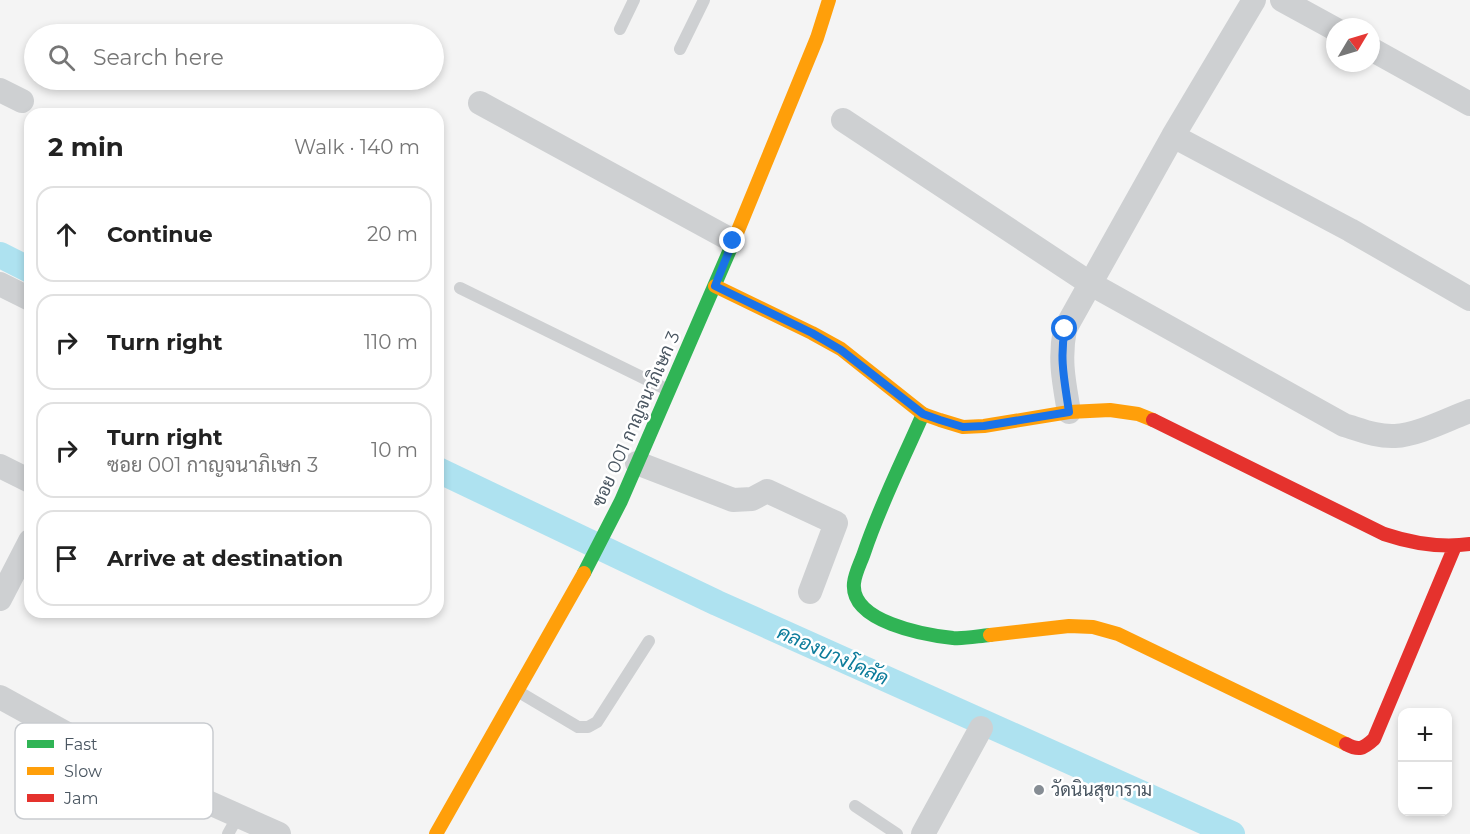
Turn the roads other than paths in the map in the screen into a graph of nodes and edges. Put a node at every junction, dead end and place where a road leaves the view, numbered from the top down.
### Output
1 (634, 0) edge
2 (704, 0) edge
3 (829, 0) edge
4 (1254, 0) edge
5 (1282, 0) edge
6 (1326, 24) edge
7 (620, 29) dead end
8 (680, 49) dead end
9 (1380, 54) edge
10 (0, 90) edge
11 (22, 101) dead end
12 (480, 103) dead end
13 (1470, 104) edge
14 (843, 120) dead end
15 (1173, 136) junction
16 (733, 241) junction
17 (0, 284) edge
18 (1090, 284) junction
19 (715, 286) junction
20 (460, 288) dead end
21 (24, 296) edge
22 (1470, 299) edge
23 (669, 390) junction
24 (1470, 411) edge
25 (1069, 412) junction
26 (923, 414) junction
27 (637, 463) junction
28 (0, 466) edge
29 (24, 478) edge
30 (1470, 544) edge
31 (1455, 546) junction
32 (24, 553) edge
33 (810, 592) dead end
34 (0, 599) edge
35 (649, 641) dead end
36 (518, 691) junction
37 (0, 697) edge
38 (47, 723) edge
39 (981, 728) dead end
40 (855, 807) dead end
41 (213, 814) edge
42 (233, 825) edge
43 (279, 834) edge
44 (436, 834) edge
45 (897, 834) edge
46 (923, 834) edge

1 - 7 lane
2 - 8 lane
3 - 16 street, ซอย 001 กาญจนาภิเษก 3
4 - 15 street
5 - 6 street
9 - 13 street
10 - 11 street
12 - 16 street
14 - 18 street
15 - 18 street
15 - 22 street
16 - 19 street, ซอย 001 กาญจนาภิเษก 3
17 - 21 street
18 - 24 street
18 - 25 street
19 - 23 street, ซอย 001 กาญจนาภิเษก 3
19 - 26 street
20 - 23 lane
23 - 27 street, ซอย 001 กาญจนาภิเษก 3
25 - 26 street
25 - 31 street
26 - 31 street
27 - 33 street
27 - 36 street, ซอย 001 กาญจนาภิเษก 3
28 - 29 street
30 - 31 street
32 - 34 street
35 - 36 lane
36 - 44 street, ซอย 001 กาญจนาภิเษก 3
37 - 38 street
39 - 46 street
40 - 45 lane
41 - 42 street
42 - 43 street

